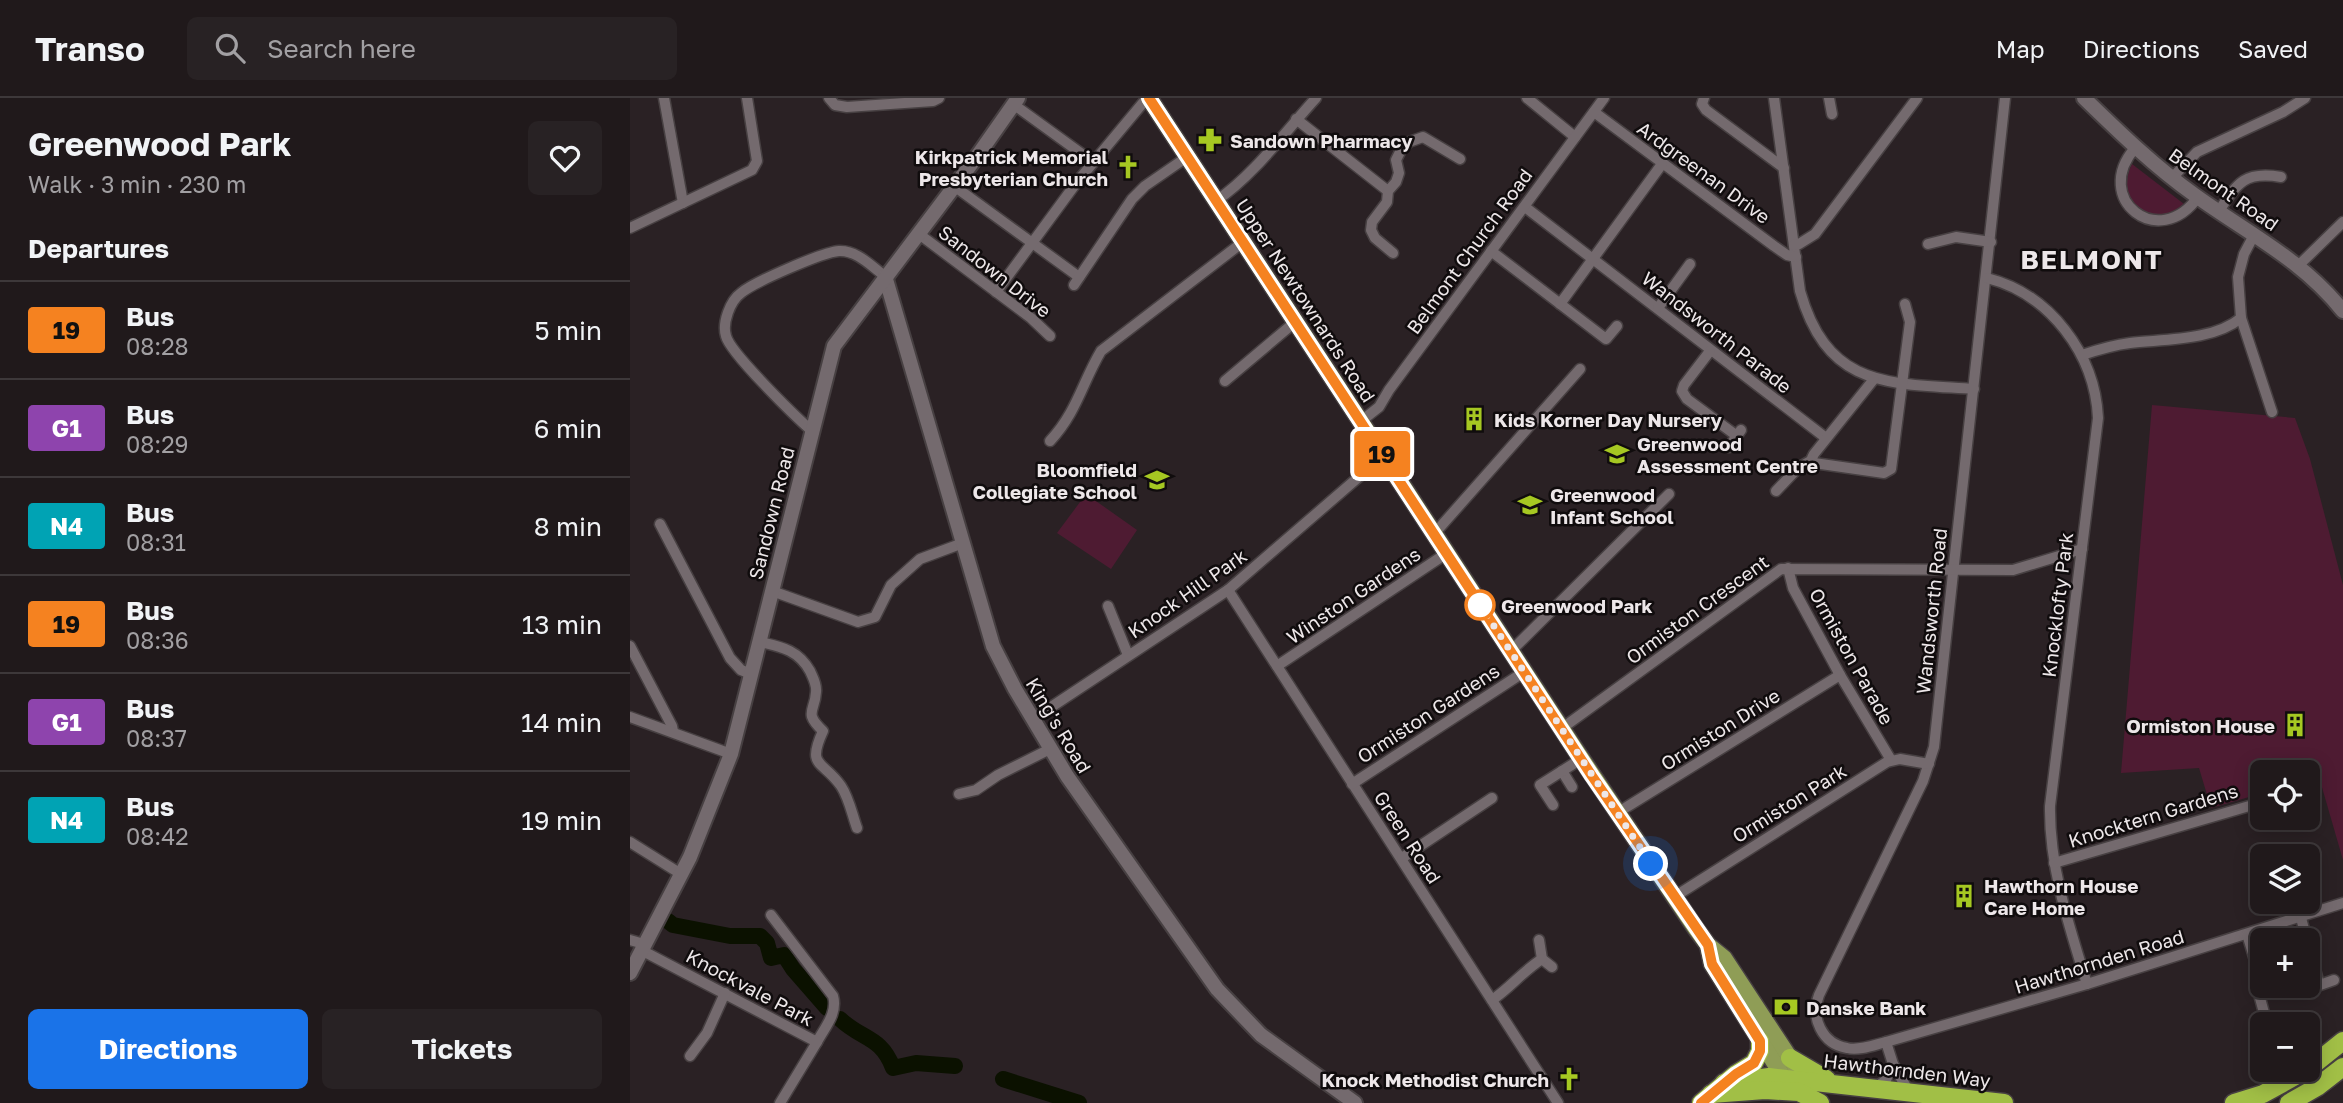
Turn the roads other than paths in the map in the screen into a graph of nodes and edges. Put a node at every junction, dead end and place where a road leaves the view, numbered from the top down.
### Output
1 (664, 98) edge
2 (747, 98) edge
3 (829, 98) edge
4 (939, 98) edge
5 (1148, 98) edge
6 (1316, 98) edge
7 (1528, 98) edge
8 (1604, 98) edge
9 (1704, 98) edge
10 (1774, 98) edge
11 (1829, 98) edge
12 (1917, 98) edge
13 (2005, 98) edge
14 (2084, 98) edge
15 (2305, 98) edge
16 (926, 100) edge
17 (1015, 101) edge
18 (1594, 112) junction
19 (1832, 114) dead end
20 (1296, 119) junction
21 (1575, 137) junction
22 (2135, 148) junction
23 (1187, 157) junction
24 (1460, 159) dead end
25 (1093, 162) junction
26 (1662, 164) junction
27 (1784, 168) junction
28 (2281, 177) dead end
29 (2172, 178) junction
30 (954, 186) junction
31 (1388, 191) junction
32 (2198, 197) junction
33 (1216, 201) junction
34 (683, 203) junction
35 (1525, 207) junction
36 (2219, 211) junction
37 (2343, 222) edge
38 (630, 228) edge
39 (919, 234) junction
40 (2254, 235) junction
41 (1242, 242) junction
42 (1991, 242) junction
43 (1031, 243) junction
44 (1928, 244) dead end
45 (1794, 245) junction
46 (1491, 251) junction
47 (1393, 253) dead end
48 (1594, 257) junction
49 (1796, 257) junction
50 (1690, 264) dead end
51 (2299, 265) junction
52 (885, 276) junction
53 (1987, 278) junction
54 (996, 292) junction
55 (1560, 304) junction
56 (1905, 304) dead end
57 (1658, 308) junction
58 (2343, 311) edge
59 (2241, 318) junction
60 (1295, 323) junction
61 (1617, 326) dead end
62 (1050, 336) dead end
63 (1710, 351) junction
64 (2082, 355) junction
65 (1580, 369) dead end
66 (1874, 379) junction
67 (1225, 381) dead end
68 (1903, 383) junction
69 (1974, 389) junction
70 (2272, 412) dead end
71 (1360, 422) junction
72 (812, 431) junction
73 (1826, 438) junction
74 (1049, 441) dead end
75 (1729, 447) dead end
76 (1383, 456) junction
77 (1812, 460) junction
78 (1776, 491) dead end
79 (1669, 494) dead end
80 (660, 524) dead end
81 (1434, 534) junction
82 (963, 543) junction
83 (2082, 549) junction
84 (1447, 554) junction
85 (1788, 568) junction
86 (1952, 570) junction
87 (1228, 590) junction
88 (772, 591) junction
89 (1108, 606) dead end
90 (760, 642) junction
91 (630, 646) edge
92 (1511, 650) junction
93 (1128, 655) junction
94 (1277, 666) junction
95 (1524, 671) junction
96 (751, 674) junction
97 (1840, 675) junction
98 (630, 716) edge
99 (1032, 719) junction
100 (1561, 729) junction
101 (673, 731) junction
102 (1050, 749) junction
103 (731, 754) junction
104 (1891, 760) junction
105 (1929, 764) junction
106 (1571, 766) junction
107 (1352, 784) junction
108 (1572, 787) dead end
109 (958, 794) dead end
110 (1492, 799) dead end
111 (1553, 805) dead end
112 (2250, 806) edge
113 (1617, 813) junction
114 (857, 828) dead end
115 (630, 842) edge
116 (1402, 858) junction
117 (2054, 863) junction
118 (681, 874) junction
119 (1674, 897) junction
120 (2343, 904) edge
121 (771, 915) dead end
122 (2301, 918) junction
123 (2304, 928) edge
124 (2247, 934) junction
125 (1539, 940) dead end
126 (638, 945) edge
127 (1708, 945) junction
128 (1542, 959) junction
129 (1552, 967) dead end
130 (630, 973) edge
131 (2334, 980) dead end
132 (2087, 984) junction
133 (2320, 984) edge
134 (725, 993) junction
135 (1750, 996) junction
136 (1492, 1000) junction
137 (2264, 1012) edge
138 (1760, 1041) junction
139 (2343, 1041) edge
140 (817, 1042) junction
141 (1886, 1042) junction
142 (690, 1056) dead end
143 (1790, 1058) junction
144 (2320, 1059) edge
145 (1893, 1064) junction
146 (2343, 1067) edge
147 (1833, 1082) junction
148 (2285, 1082) edge
149 (1802, 1092) edge
150 (1712, 1094) edge
151 (1910, 1094) junction
152 (1880, 1096) edge
153 (780, 1103) edge
154 (1354, 1103) edge
155 (1558, 1103) edge
156 (2004, 1103) edge
157 (2234, 1103) edge
158 (2289, 1103) edge

1 - 34 street
2 - 34 street
3 - 16 street
4 - 16 street
5 - 23 main road, Upper Newtownards Road
5 - 25 street
6 - 20 street
7 - 21 street
8 - 18 street, Belmont Church Road
9 - 27 street
10 - 27 street
11 - 19 street
12 - 45 street
13 - 42 street, Wandsworth Road
14 - 22 street, Belmont Road
15 - 29 street
17 - 25 street
17 - 30 street, Sandown Road
18 - 21 street, Belmont Church Road
18 - 26 street, Ardgreenan Drive
20 - 31 street
20 - 33 street
21 - 35 street, Belmont Church Road
22 - 29 street, Belmont Road
22 - 32 street
23 - 33 main road, Upper Newtownards Road
23 - 43 street
24 - 31 street
25 - 43 street
26 - 48 street
26 - 49 street, Ardgreenan Drive
27 - 45 street
28 - 36 street
29 - 32 street, Belmont Road
30 - 39 street, Sandown Road
30 - 43 street
31 - 47 street
32 - 36 street, Belmont Road
33 - 41 main road, Upper Newtownards Road
34 - 38 street
35 - 46 street, Belmont Church Road
35 - 48 street, Wandsworth Parade
36 - 40 street, Belmont Road
37 - 51 street
39 - 52 street, Sandown Road
39 - 54 street, Sandown Drive
40 - 51 street, Belmont Road
40 - 59 street
41 - 60 main road, Upper Newtownards Road
41 - 74 street
42 - 44 street
42 - 53 street, Wandsworth Road
43 - 54 street
45 - 49 street
46 - 55 street
46 - 71 street, Belmont Church Road
48 - 55 street
48 - 57 street, Wandsworth Parade
49 - 66 street
50 - 57 street
51 - 58 street, Belmont Road
52 - 72 street, Sandown Road
52 - 72 street
52 - 82 street, King's Road
53 - 64 street, Knocklofty Park
53 - 69 street, Wandsworth Road
54 - 62 street, Sandown Drive
55 - 61 street
56 - 68 street
57 - 63 street, Wandsworth Parade
59 - 64 street
59 - 70 street
60 - 67 street
60 - 71 main road, Upper Newtownards Road
63 - 73 street, Wandsworth Parade
63 - 75 street
64 - 83 street, Knocklofty Park
65 - 81 street
66 - 68 street
66 - 73 street
68 - 69 street
68 - 77 street
69 - 86 street, Wandsworth Road
71 - 76 main road, Upper Newtownards Road
72 - 88 street, Sandown Road
73 - 77 street
76 - 81 main road, Upper Newtownards Road
76 - 87 street, Knock Hill Park
77 - 78 street
79 - 92 street
80 - 96 street
81 - 84 main road, Upper Newtownards Road
82 - 88 street
82 - 99 street, King's Road
83 - 86 street, Ormiston Crescent
83 - 117 street, Knocklofty Park
84 - 92 main road, Upper Newtownards Road
84 - 94 street, Winston Gardens
85 - 86 street, Ormiston Crescent
85 - 97 street, Ormiston Parade
85 - 100 street, Ormiston Crescent
86 - 105 street, Wandsworth Road
87 - 93 street, Knock Hill Park
87 - 94 street, Green Road
88 - 90 street, Sandown Road
89 - 93 street
90 - 96 street, Sandown Road
90 - 114 street
91 - 101 street
92 - 95 main road, Upper Newtownards Road
93 - 99 street, Knock Hill Park
94 - 107 street, Green Road
95 - 100 main road, Upper Newtownards Road
95 - 107 street, Ormiston Gardens
96 - 103 street, Sandown Road
97 - 104 street, Ormiston Parade
97 - 113 street, Ormiston Drive
98 - 101 street
99 - 102 street, King's Road
100 - 106 main road, Upper Newtownards Road
101 - 103 street
102 - 109 street
102 - 154 street, King's Road
103 - 118 street, Sandown Road
104 - 105 street
104 - 119 street, Ormiston Park
105 - 141 street, Wandsworth Road
106 - 108 street
106 - 111 street
106 - 113 main road, Upper Newtownards Road
107 - 116 street, Green Road
110 - 116 street
112 - 117 street, Knocktern Gardens
113 - 119 main road, Upper Newtownards Road
115 - 118 street
116 - 136 street, Green Road
117 - 132 street, Knocklofty Park
118 - 126 street, Sandown Road
119 - 127 main road, Upper Newtownards Road
120 - 122 street, Hawthornden Road
121 - 140 street
122 - 123 street
122 - 124 street, Hawthornden Road
124 - 132 street, Hawthornden Road
124 - 137 street
125 - 128 street
126 - 130 street, Sandown Road
126 - 134 street, Knockvale Park
127 - 135 main road, Upper Newtownards Road
127 - 138 main road, Upper Newtownards Road
128 - 129 street
128 - 136 street
131 - 133 street
132 - 141 street, Hawthornden Road
134 - 140 street, Knockvale Park
134 - 142 street
135 - 143 main road, Upper Newtownards Road
135 - 149 main road
136 - 155 street, Green Road
138 - 149 main road, Upper Newtownards Road
138 - 150 highway
139 - 144 highway
140 - 153 street, Knockvale Park
141 - 145 street
143 - 147 highway
143 - 149 main road, Upper Newtownards Road
145 - 151 street
145 - 152 street
146 - 158 highway
147 - 149 highway, Hawthornden Way
147 - 152 highway, Hawthornden Way
148 - 157 highway
149 - 150 highway
149 - 152 highway
151 - 152 highway, Hawthornden Way
151 - 156 highway, Hawthornden Way

